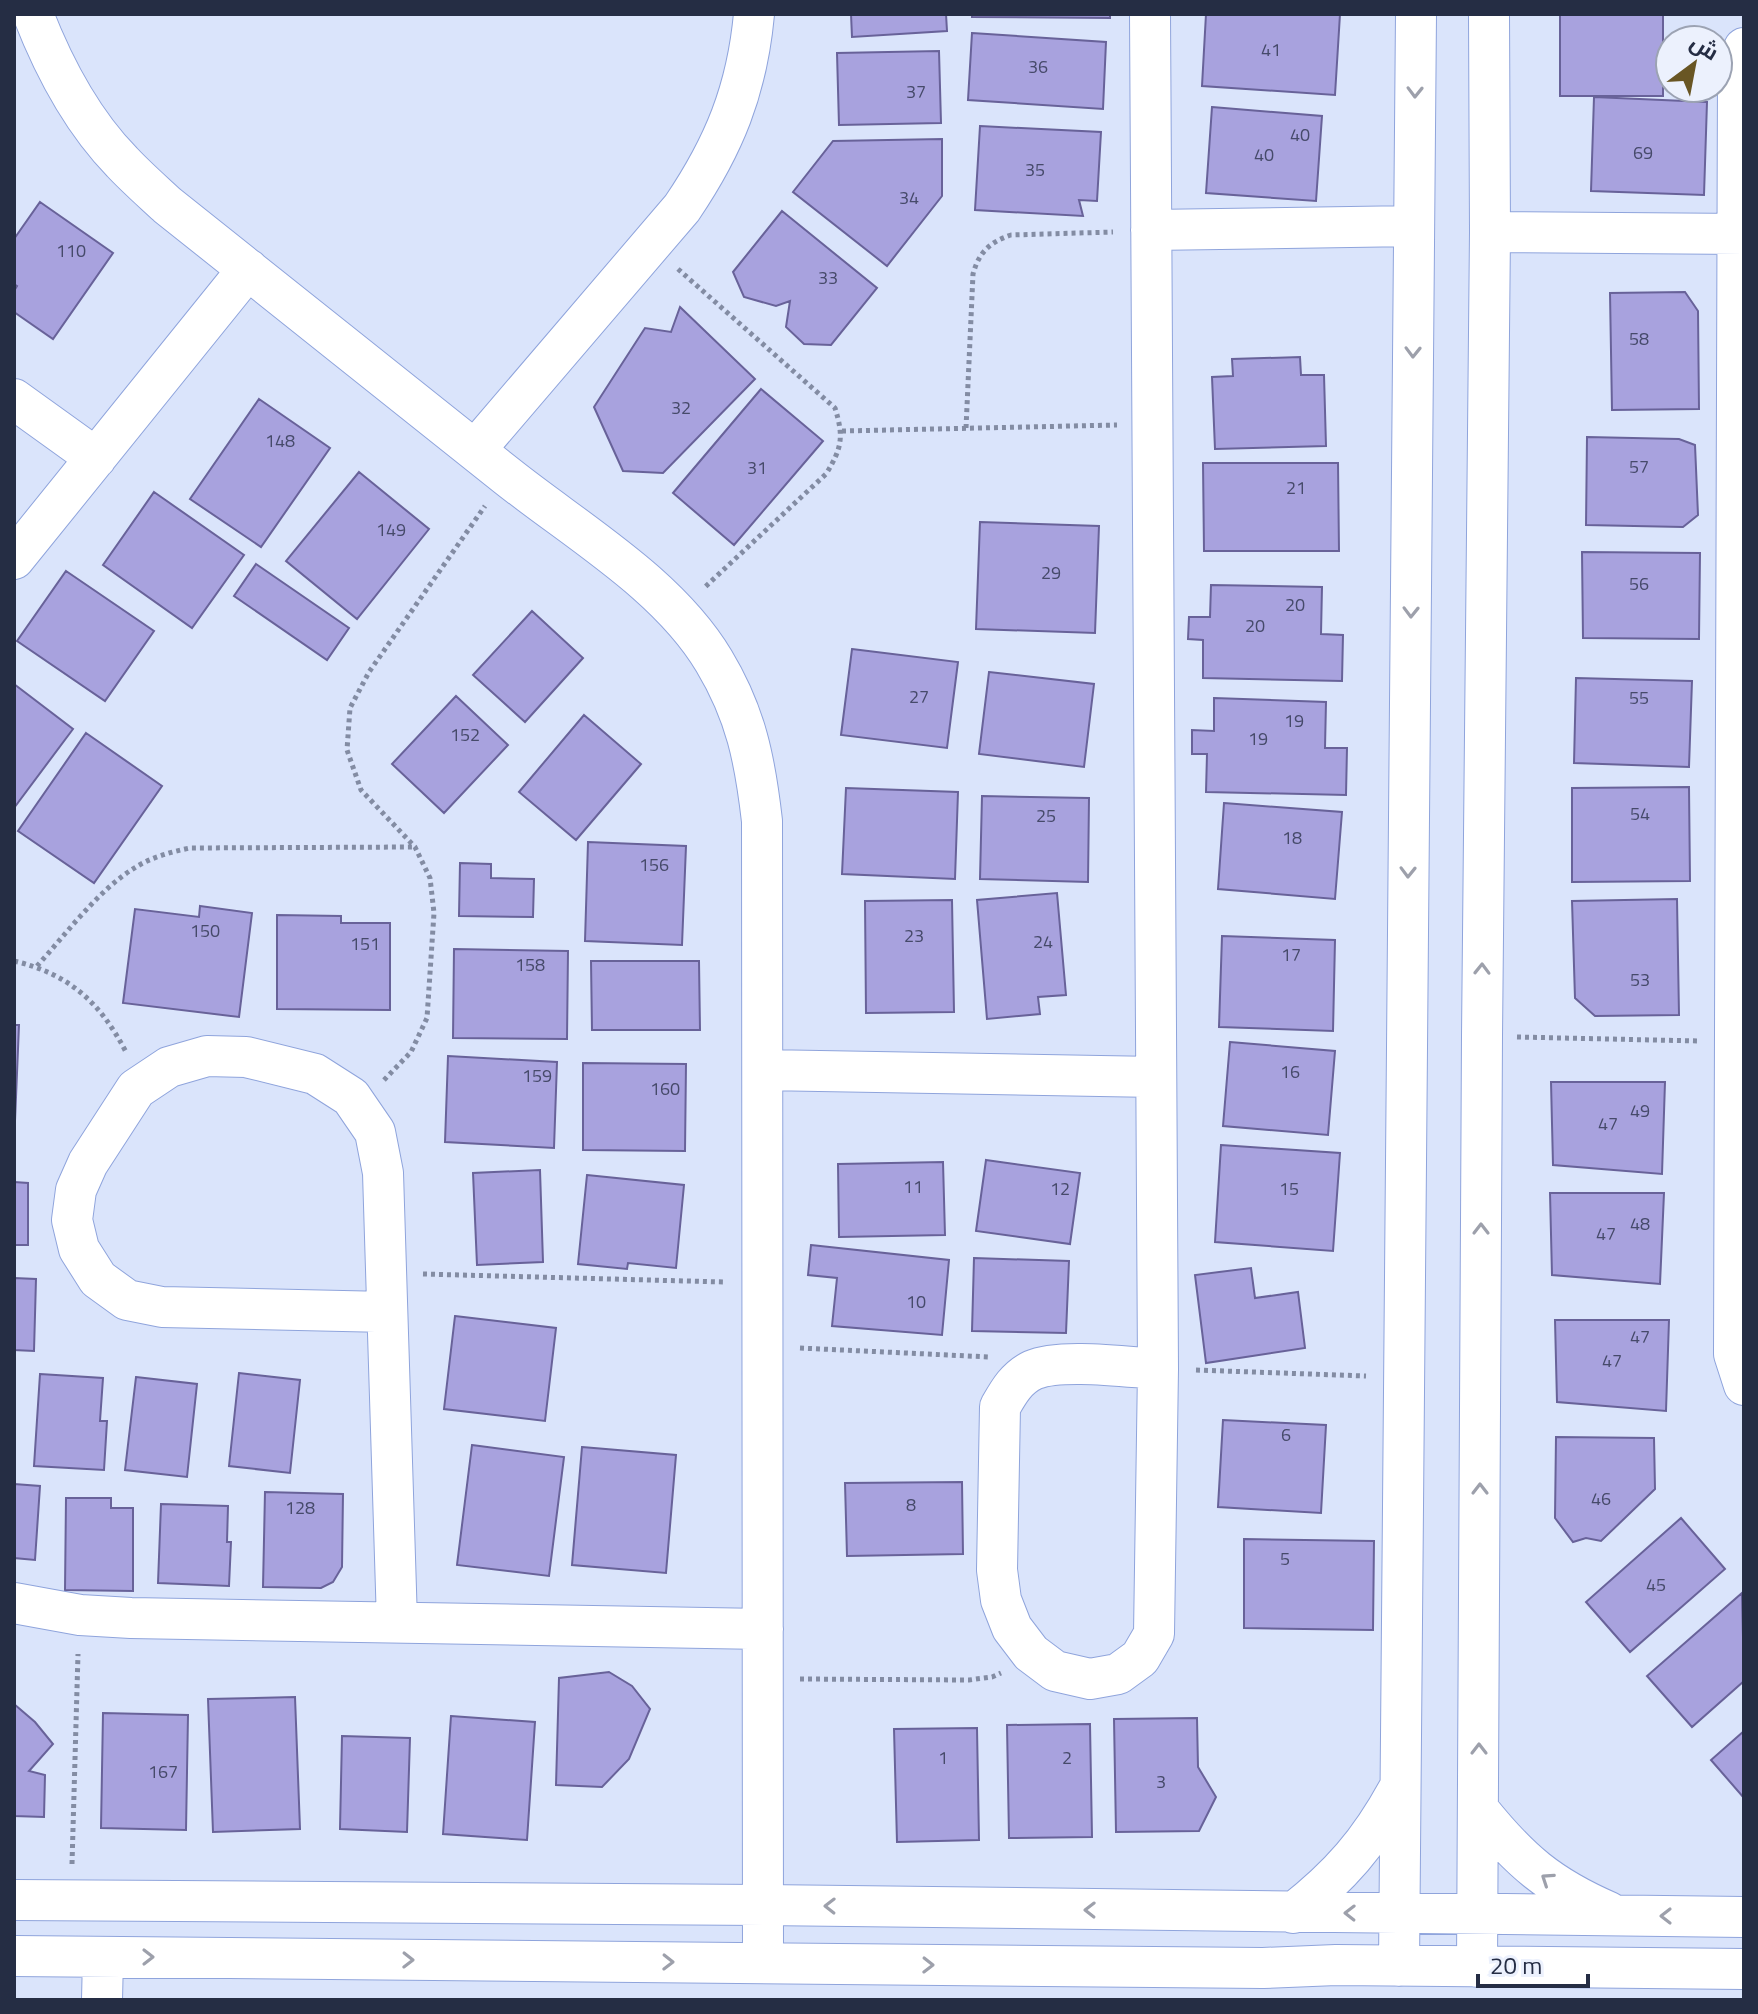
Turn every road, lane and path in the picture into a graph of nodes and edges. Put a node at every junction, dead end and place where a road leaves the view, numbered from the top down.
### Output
1 (33, 14) edge
2 (754, 14) edge
3 (1150, 14) edge
4 (1416, 14) edge
5 (1489, 14) edge
6 (1744, 48) edge
7 (1414, 226) junction
8 (1151, 230) junction
9 (1490, 232) junction
10 (1741, 234) edge
11 (650, 245) junction
12 (248, 269) junction
13 (14, 399) edge
14 (1152, 424) junction
15 (966, 428) junction
16 (842, 431) junction
17 (475, 450) junction
18 (96, 458) junction
19 (506, 476) junction
20 (14, 559) edge
21 (1740, 581) edge
22 (677, 613) junction
23 (415, 847) junction
24 (14, 961) edge
25 (37, 966) junction
26 (1482, 1036) junction
27 (1735, 1042) junction
28 (763, 1070) junction
29 (1156, 1077) junction
30 (136, 1089) junction
31 (351, 1097) junction
32 (386, 1272) junction
33 (762, 1283) junction
34 (387, 1312) junction
35 (763, 1346) junction
36 (1158, 1369) junction
37 (1032, 1370) junction
38 (1403, 1378) junction
39 (1744, 1385) edge
40 (14, 1603) edge
41 (80, 1615) junction
42 (397, 1622) junction
43 (763, 1629) junction
44 (1031, 1653) junction
45 (763, 1679) junction
46 (1400, 1786) junction
47 (1479, 1810) junction
48 (14, 1900) edge
49 (70, 1901) junction
50 (763, 1905) junction
51 (1293, 1913) junction
52 (1397, 1914) junction
53 (1476, 1915) junction
54 (1616, 1916) junction
55 (1744, 1917) edge
56 (14, 1956) edge
57 (103, 1957) junction
58 (763, 1963) junction
59 (1399, 1966) junction
60 (1477, 1967) junction
61 (1744, 1969) edge
62 (102, 2000) edge

1 - 12 street
2 - 11 street
3 - 8 street
4 -> 7 street
5 - 9 street
6 - 10 street
7 - 8 street
7 -> 38 street
8 - 14 street
8 - 15 path
9 - 10 street
26 -> 9 street
10 - 21 street
11 - 16 path
11 - 17 street
12 - 17 street
12 - 18 street
13 - 18 street
14 - 15 path
14 - 29 street
15 - 16 path
16 - 22 path
17 - 19 street
18 - 20 street
19 - 22 street
19 - 23 path
21 - 27 street
22 - 28 street
23 - 25 path
23 - 31 path
24 - 25 path
25 - 30 path
26 - 27 path
47 -> 26 street
27 - 39 street
28 - 29 street
28 - 33 street
29 - 36 street
30 - 31 street
30 - 34 street
31 - 32 street
32 - 33 path
32 - 34 street
33 - 35 street
34 - 42 street
35 - 37 path
35 - 43 street
36 - 37 street
36 - 38 path
36 - 44 street
37 - 44 street
38 - 46 street
40 - 41 street
41 - 42 street
41 - 49 path
42 - 43 street
43 - 45 street
44 - 45 path
45 - 50 street
46 - 51 street
46 - 52 street
47 - 53 street
54 -> 47 street
48 - 49 street
49 - 50 street
51 -> 50 street
50 - 58 street
52 -> 51 street
52 - 53 street
52 - 59 street
53 - 54 street
53 - 60 street
55 -> 54 street
56 - 57 street
57 -> 58 street
57 - 62 street
58 -> 59 street
59 - 60 street
60 - 61 street

